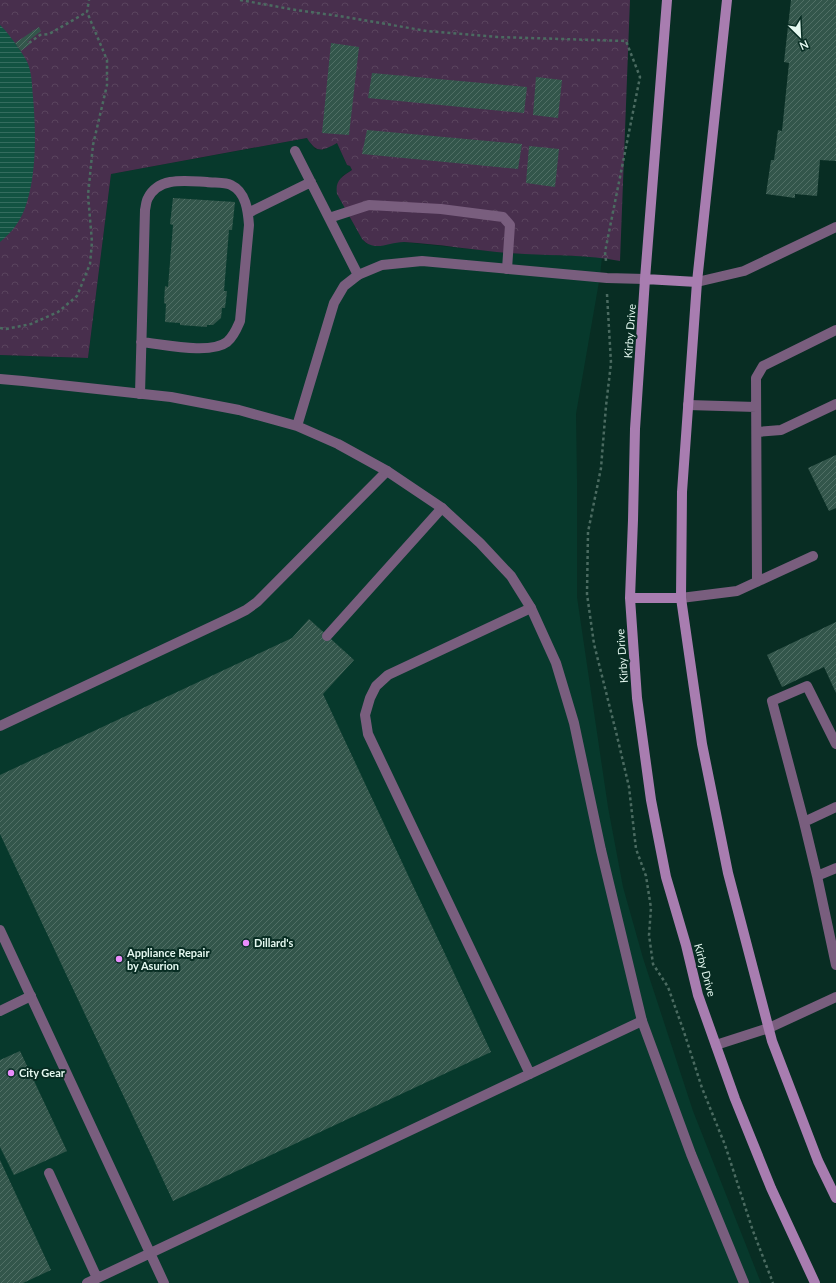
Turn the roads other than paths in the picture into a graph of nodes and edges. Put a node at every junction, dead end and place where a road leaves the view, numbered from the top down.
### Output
1 (667, 0) edge
2 (728, 0) edge
3 (295, 151) dead end
4 (311, 182) junction
5 (248, 213) junction
6 (329, 218) junction
7 (836, 227) edge
8 (508, 269) junction
9 (358, 275) junction
10 (645, 279) junction
11 (697, 282) junction
12 (836, 330) edge
13 (141, 342) junction
14 (0, 379) edge
15 (140, 394) junction
16 (836, 404) edge
17 (688, 405) junction
18 (756, 407) junction
19 (297, 426) junction
20 (757, 432) junction
21 (387, 470) junction
22 (442, 508) junction
23 (813, 556) dead end
24 (757, 582) junction
25 (630, 598) junction
26 (681, 598) junction
27 (531, 608) junction
28 (327, 636) dead end
29 (0, 726) edge
30 (836, 744) edge
31 (836, 807) edge
32 (804, 822) junction
33 (836, 868) edge
34 (817, 876) junction
35 (0, 930) edge
36 (834, 943) edge
37 (836, 965) edge
38 (31, 996) junction
39 (836, 997) edge
40 (0, 1011) edge
41 (642, 1021) junction
42 (769, 1028) junction
43 (716, 1045) junction
44 (530, 1074) junction
45 (49, 1173) dead end
46 (836, 1198) edge
47 (150, 1253) junction
48 (97, 1278) junction
49 (87, 1283) edge
50 (164, 1283) edge
51 (744, 1283) edge
52 (815, 1283) edge

1 - 10 main road, Kirby Drive
2 - 11 main road
3 - 4 street
4 - 5 street
4 - 6 street
5 - 13 street
5 - 13 street
6 - 8 street
6 - 9 street
7 - 11 street
8 - 9 street
8 - 10 street
9 - 19 street
10 - 11 main road
10 - 25 main road, Kirby Drive
11 - 17 main road
12 - 18 street
13 - 15 street
14 - 15 street
15 - 19 street
16 - 20 street
17 - 18 street
17 - 26 main road
18 - 20 street
19 - 21 street
20 - 24 street
21 - 22 street
21 - 29 street
22 - 27 street
22 - 28 street
23 - 24 street
24 - 26 street
25 - 26 main road
25 - 43 main road, Kirby Drive
26 - 42 main road
27 - 41 street
27 - 44 street
30 - 32 street
31 - 32 street
32 - 34 street
33 - 34 street
34 - 36 street
35 - 38 street
36 - 37 street
38 - 40 street
38 - 47 street
39 - 42 street
41 - 44 street
41 - 51 street
42 - 43 street
42 - 46 main road
43 - 52 main road, Kirby Drive
44 - 47 street
45 - 48 street
47 - 48 street
47 - 50 street
48 - 49 street

